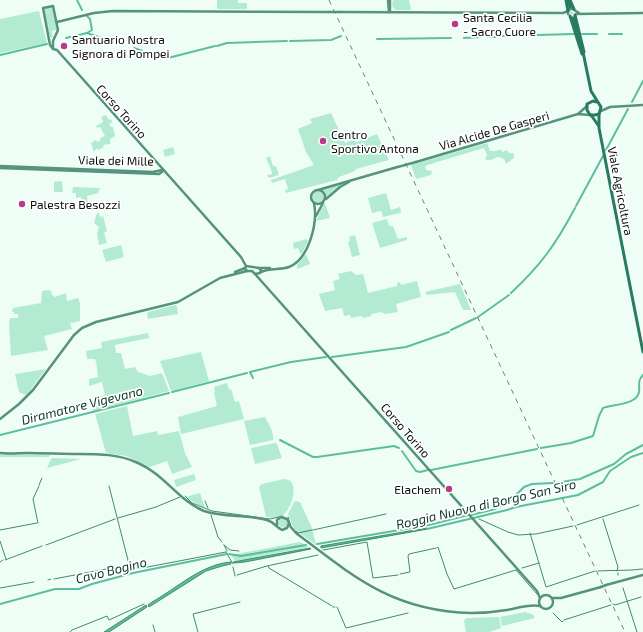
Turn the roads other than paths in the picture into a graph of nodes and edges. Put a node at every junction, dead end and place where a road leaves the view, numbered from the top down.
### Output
1 (389, 0) edge
2 (568, 0) edge
3 (389, 6) junction
4 (384, 12) junction
5 (389, 12) junction
6 (396, 12) junction
7 (572, 13) junction
8 (643, 13) edge
9 (56, 22) junction
10 (49, 39) junction
11 (54, 39) junction
12 (53, 49) junction
13 (591, 91) junction
14 (599, 103) junction
15 (588, 105) junction
16 (643, 105) edge
17 (610, 107) junction
18 (600, 112) junction
19 (578, 114) junction
20 (591, 115) junction
21 (599, 128) junction
22 (0, 167) edge
23 (163, 170) junction
24 (352, 180) junction
25 (318, 190) junction
26 (324, 200) junction
27 (314, 203) junction
28 (315, 218) junction
29 (241, 257) junction
30 (250, 266) junction
31 (246, 268) junction
32 (259, 268) junction
33 (276, 269) junction
34 (260, 272) junction
35 (255, 274) junction
36 (261, 280) junction
37 (643, 352) edge
38 (0, 419) edge
39 (0, 453) edge
40 (278, 519) junction
41 (267, 520) junction
42 (289, 524) junction
43 (277, 525) junction
44 (286, 529) junction
45 (296, 533) junction
46 (643, 575) edge
47 (537, 591) junction
48 (545, 595) junction
49 (552, 598) junction
50 (561, 598) junction
51 (540, 599) junction
52 (554, 604) junction
53 (530, 606) junction
54 (540, 606) junction

1 - 3 main road
2 - 7 main road, Viale Agricoltura
3 - 4 main road
3 - 5 main road
3 - 6 main road
4 - 5 main road
4 - 9 main road, bridge
5 - 6 main road
6 - 7 main road
7 - 8 main road
7 - 13 main road, Viale Agricoltura
9 - 10 main road
9 - 11 main road
10 - 11 main road
10 - 12 main road
11 - 12 main road
12 - 23 main road, Corso Torino
13 - 14 main road, Viale Agricoltura
13 - 15 main road, Viale Agricoltura
14 - 15 main road
14 - 17 main road
14 - 18 main road, Viale Agricoltura
15 - 19 main road, Via Alcide De Gasperi
15 - 20 main road, Viale Agricoltura
16 - 17 main road
17 - 18 main road
18 - 20 main road
18 - 21 main road, Viale Agricoltura
19 - 20 main road, Via Alcide De Gasperi
19 - 24 main road, Via Alcide De Gasperi, bridge
20 - 21 main road, Viale Agricoltura
21 - 37 main road, Viale Agricoltura
22 - 23 main road, Viale dei Mille
23 - 29 main road, Corso Torino
24 - 25 main road
24 - 26 main road
25 - 26 main road
25 - 27 main road
26 - 27 main road
26 - 28 main road
27 - 28 main road
28 - 33 main road
29 - 30 main road, Corso Torino
29 - 31 main road, Corso Torino
30 - 31 main road
30 - 32 main road
31 - 35 main road
31 - 38 main road
32 - 33 main road
32 - 34 main road
33 - 34 main road
34 - 35 main road
34 - 36 main road
35 - 36 main road, Corso Torino
36 - 47 main road, Corso Torino
39 - 41 main road
40 - 41 main road
40 - 42 main road
40 - 43 main road
41 - 43 main road
42 - 44 main road
42 - 45 main road
43 - 44 main road
44 - 45 main road
45 - 53 main road
46 - 50 main road, bridge
47 - 48 main road, Corso Torino
47 - 51 main road, Corso Torino
48 - 49 main road
48 - 51 main road
49 - 50 main road
49 - 52 main road
50 - 52 main road
51 - 53 main road
51 - 54 main road
52 - 54 main road
53 - 54 main road

